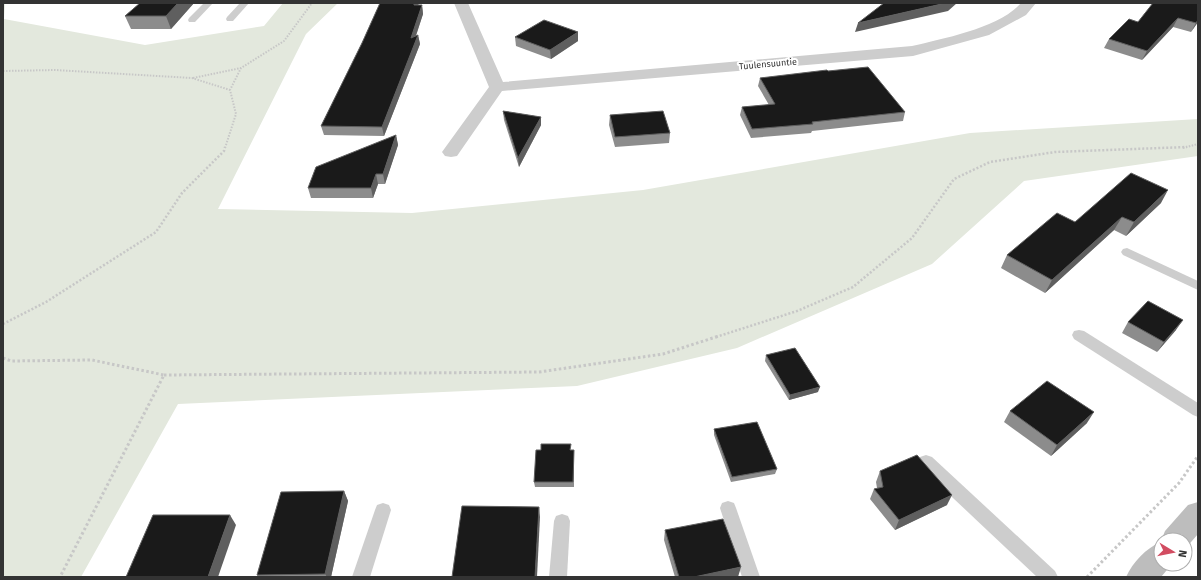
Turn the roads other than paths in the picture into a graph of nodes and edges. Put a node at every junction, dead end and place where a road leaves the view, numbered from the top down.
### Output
1 (209, 3) edge
2 (245, 3) edge
3 (461, 3) edge
4 (1029, 3) edge
5 (230, 19) dead end
6 (192, 20) dead end
7 (497, 87) junction
8 (451, 152) dead end
9 (1127, 252) dead end
10 (1198, 286) edge
11 (1079, 336) dead end
12 (1198, 411) edge
13 (926, 462) dead end
14 (728, 508) dead end
15 (383, 510) dead end
16 (1198, 514) edge
17 (562, 521) dead end
18 (1182, 532) edge
19 (1153, 565) edge
20 (361, 577) edge
21 (558, 577) edge
22 (751, 577) edge
23 (1049, 577) edge
24 (1142, 577) edge

1 - 6 lane
2 - 5 lane
3 - 7 street
4 - 7 street, Tuulensuuntie
7 - 8 street
9 - 10 lane
11 - 12 lane
13 - 23 lane
14 - 22 lane
15 - 20 lane
16 - 18 main road
17 - 21 lane
19 - 24 main road

